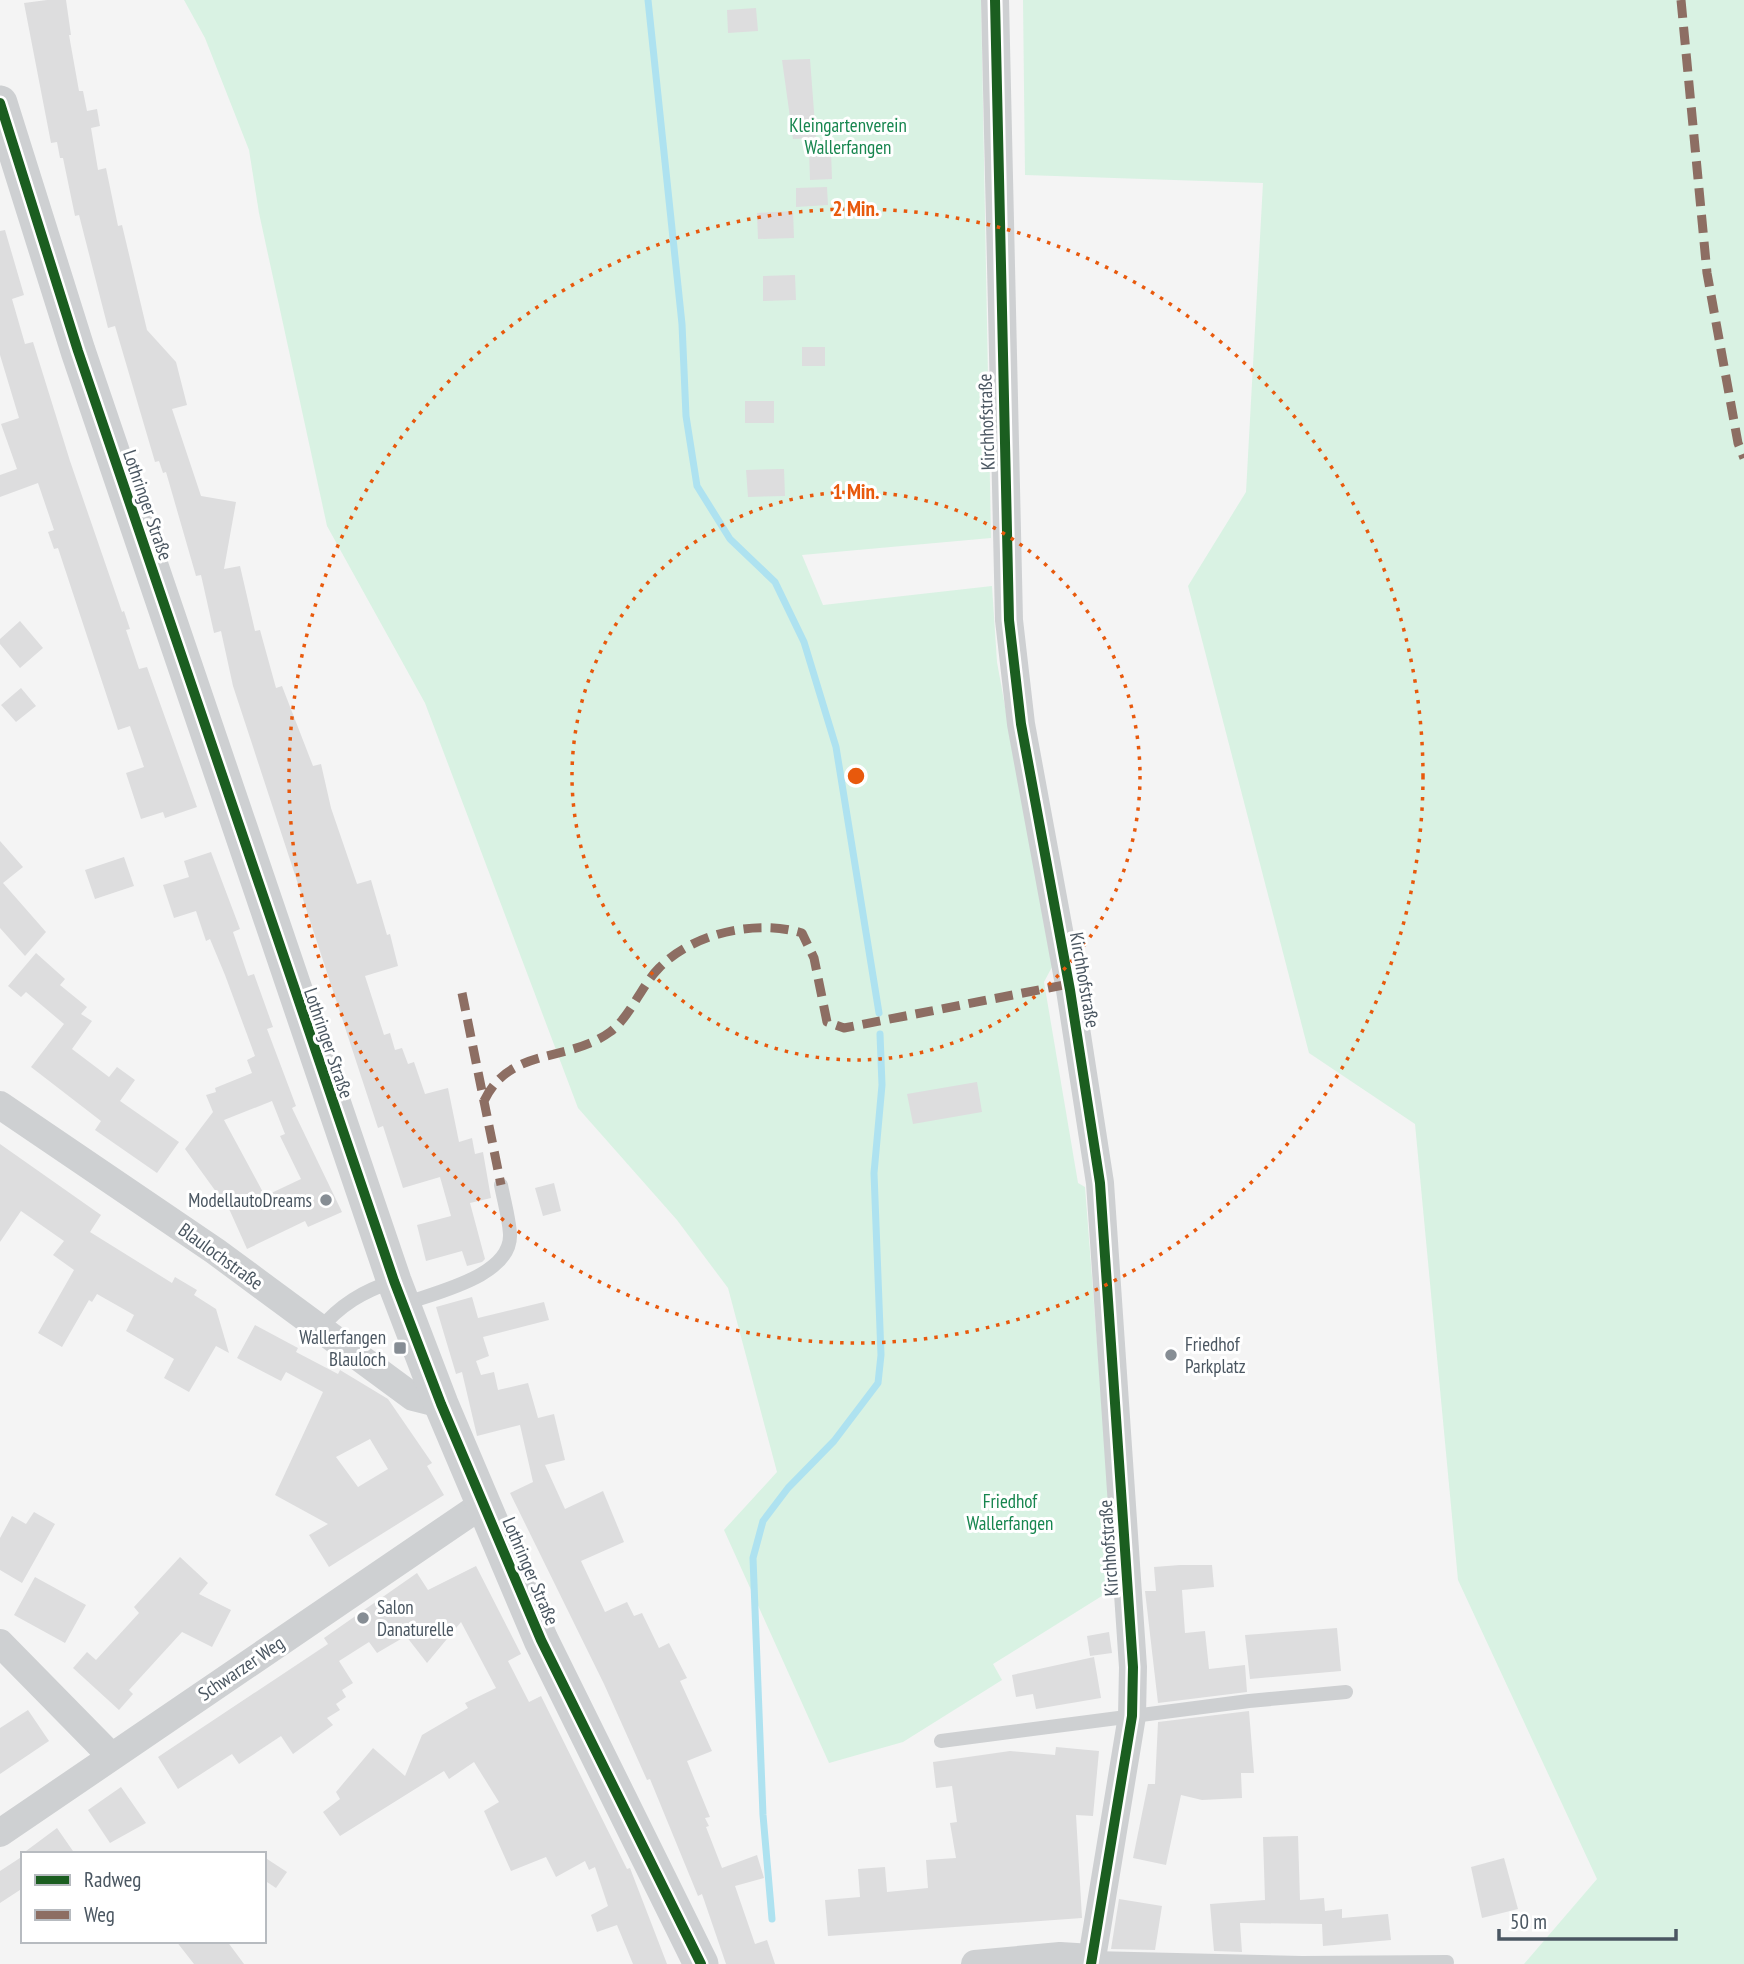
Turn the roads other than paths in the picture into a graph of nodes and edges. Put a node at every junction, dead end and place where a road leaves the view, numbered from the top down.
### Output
1 (995, 0) edge
2 (0, 103) edge
3 (0, 1105) edge
4 (500, 1185) dead end
5 (398, 1293) junction
6 (319, 1330) junction
7 (441, 1404) junction
8 (483, 1504) junction
9 (0, 1643) edge
10 (1346, 1692) dead end
11 (1132, 1716) junction
12 (940, 1741) dead end
13 (111, 1756) junction
14 (0, 1833) edge
15 (1091, 1961) edge
16 (1447, 1962) dead end
17 (701, 1964) edge
18 (975, 1964) edge

1 - 11 street, Kirchhofstraße
2 - 5 street, Lothringer Straße
3 - 6 street, Blaulochstraße
4 - 5 lane
5 - 6 lane
5 - 7 street, Lothringer Straße
6 - 7 street, Blaulochstraße
7 - 8 street, Lothringer Straße
8 - 13 street, Schwarzer Weg
8 - 17 street, Lothringer Straße
9 - 13 street
10 - 11 lane
11 - 12 lane
11 - 15 street, Kirchhofstraße
13 - 14 street, Schwarzer Weg
15 - 16 lane
15 - 18 street

